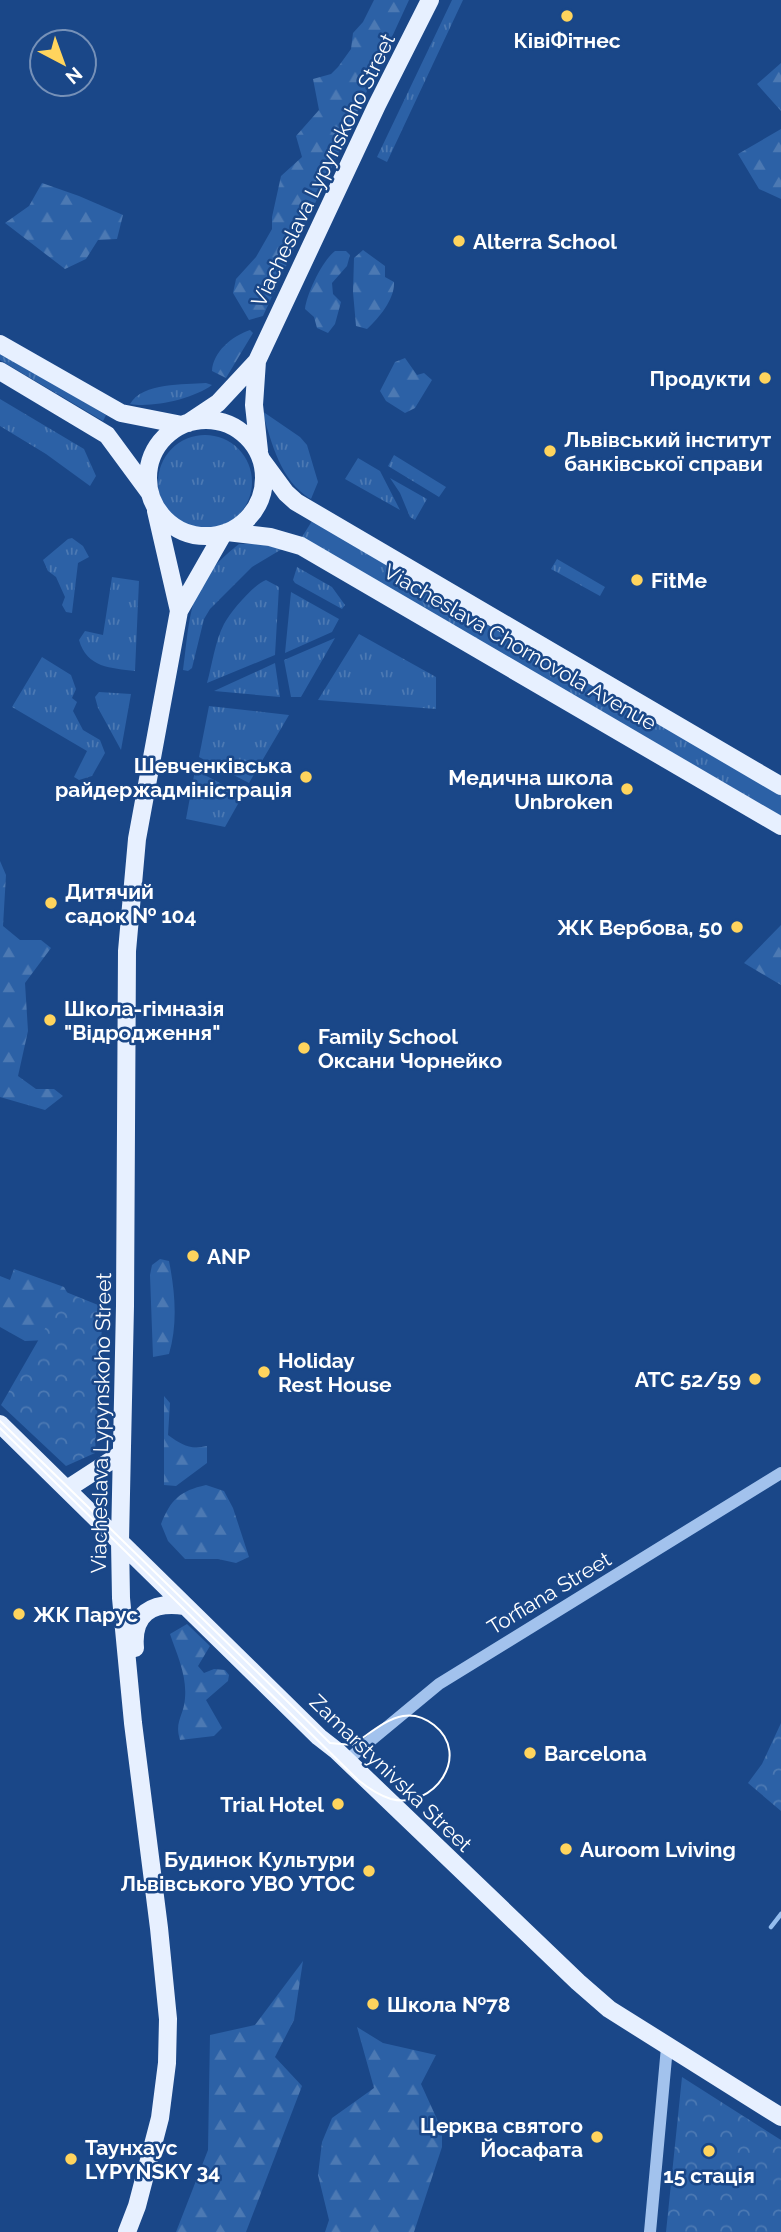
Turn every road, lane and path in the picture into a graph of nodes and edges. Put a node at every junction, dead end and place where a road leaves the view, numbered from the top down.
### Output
1 (430, 0) edge
2 (0, 344) edge
3 (257, 361) junction
4 (0, 371) edge
5 (185, 424) junction
6 (260, 457) junction
7 (152, 500) junction
8 (225, 533) junction
9 (179, 611) junction
10 (781, 786) edge
11 (781, 826) edge
12 (0, 1424) edge
13 (121, 1454) junction
14 (781, 1473) edge
15 (67, 1489) junction
16 (120, 1541) junction
17 (185, 1606) junction
18 (138, 1759) junction
19 (346, 1760) junction
20 (667, 2047) junction
21 (781, 2117) edge
22 (127, 2232) edge
23 (650, 2232) edge

1 - 3 main road, Viacheslava Lypynskoho Street
2 - 5 main road, Viacheslava Chornovola Avenue
3 - 5 main road, Viacheslava Lypynskoho Street
3 - 6 main road, Viacheslava Lypynskoho Street
4 - 7 main road, Viacheslava Chornovola Avenue
5 - 6 main road, Viacheslava Chornovola Avenue
5 - 7 main road
6 - 8 main road
6 - 10 main road, Viacheslava Chornovola Avenue
7 - 8 main road, Viacheslava Chornovola Avenue
7 - 9 main road, Viacheslava Lypynskoho Street
8 - 9 main road, Viacheslava Lypynskoho Street
8 - 11 main road, Viacheslava Chornovola Avenue
9 - 13 main road, Viacheslava Lypynskoho Street
12 - 15 main road, Zamarstynivska Street
13 - 15 main road
13 - 16 main road, Viacheslava Lypynskoho Street
14 - 19 street, Torfiana Street
15 - 16 main road, Zamarstynivska Street
16 - 17 main road, Zamarstynivska Street
16 - 18 main road, Viacheslava Lypynskoho Street
17 - 18 main road
17 - 19 main road, Zamarstynivska Street
18 - 22 main road, Viacheslava Lypynskoho Street
19 - 20 main road, Zamarstynivska Street
20 - 21 main road, Zamarstynivska Street
20 - 23 street

